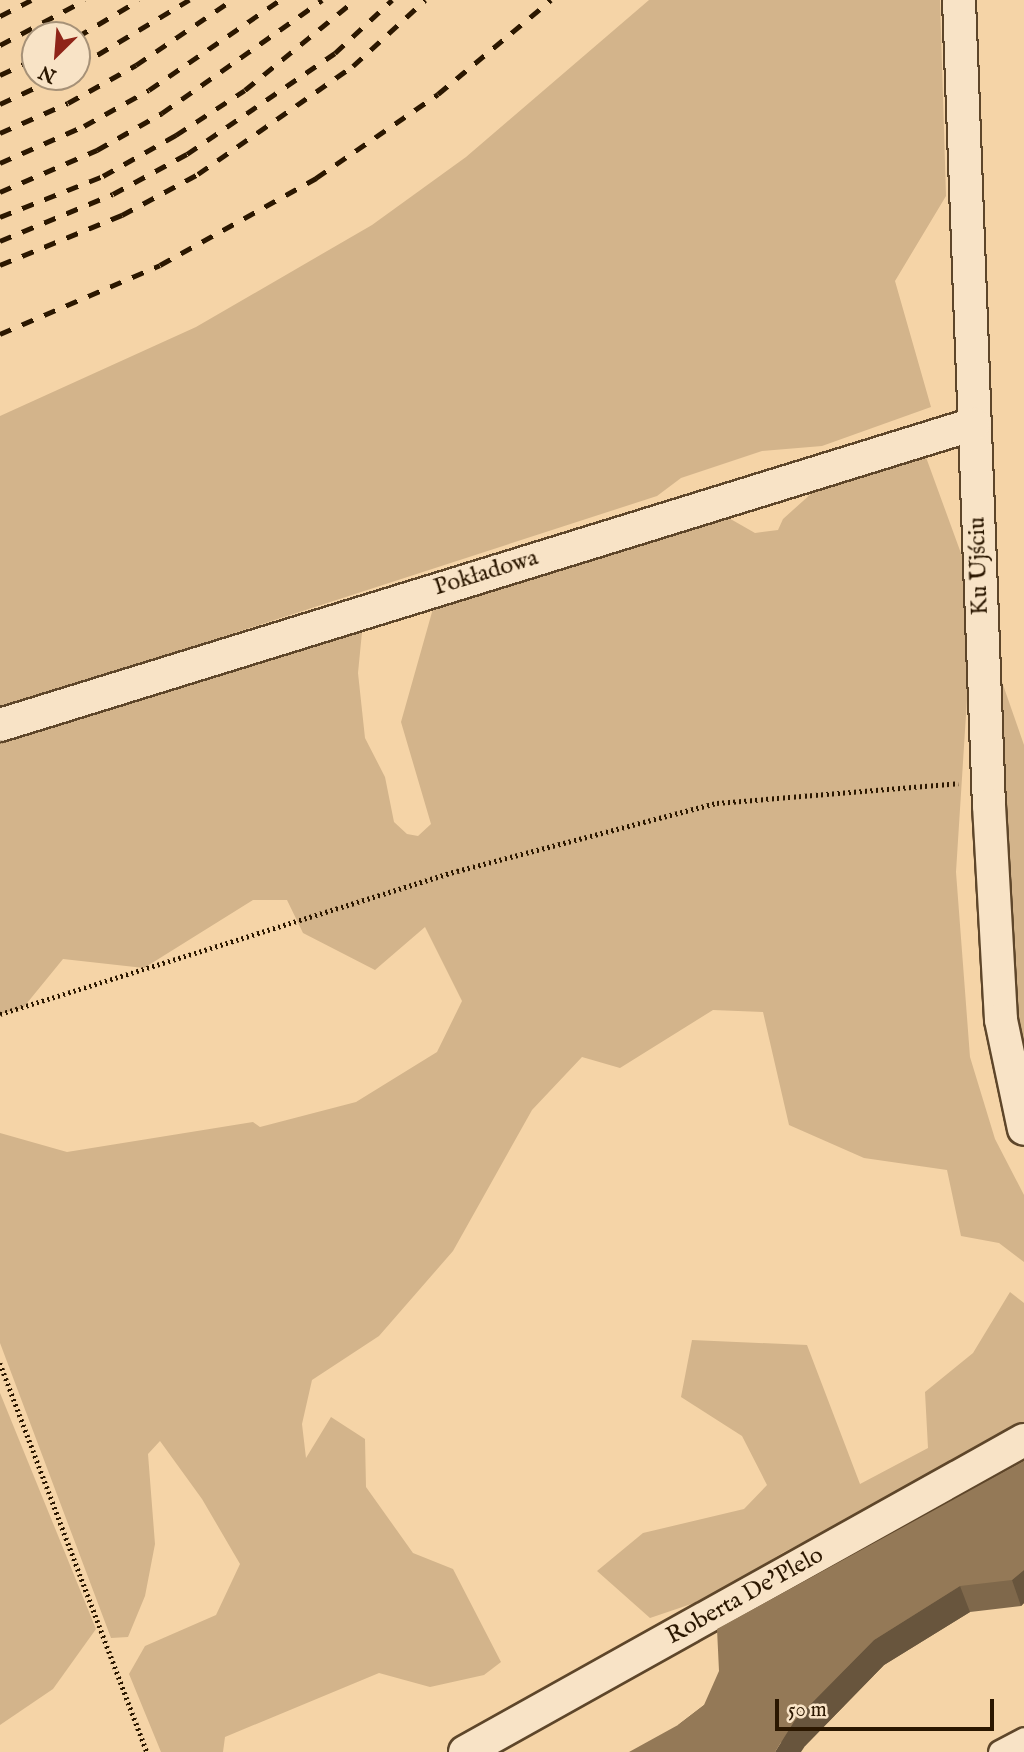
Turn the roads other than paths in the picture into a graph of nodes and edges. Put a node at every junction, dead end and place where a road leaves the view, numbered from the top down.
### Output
1 (959, 0) edge
2 (974, 424) junction
3 (0, 725) edge
4 (1024, 1129) edge
5 (1024, 1440) edge
6 (1024, 1739) edge
7 (465, 1752) edge
8 (1000, 1752) edge

1 - 2 street, Ku Ujściu
2 - 3 street, Pokładowa
2 - 4 street, Ku Ujściu
5 - 7 street, Roberta De'Plelo
6 - 8 street

